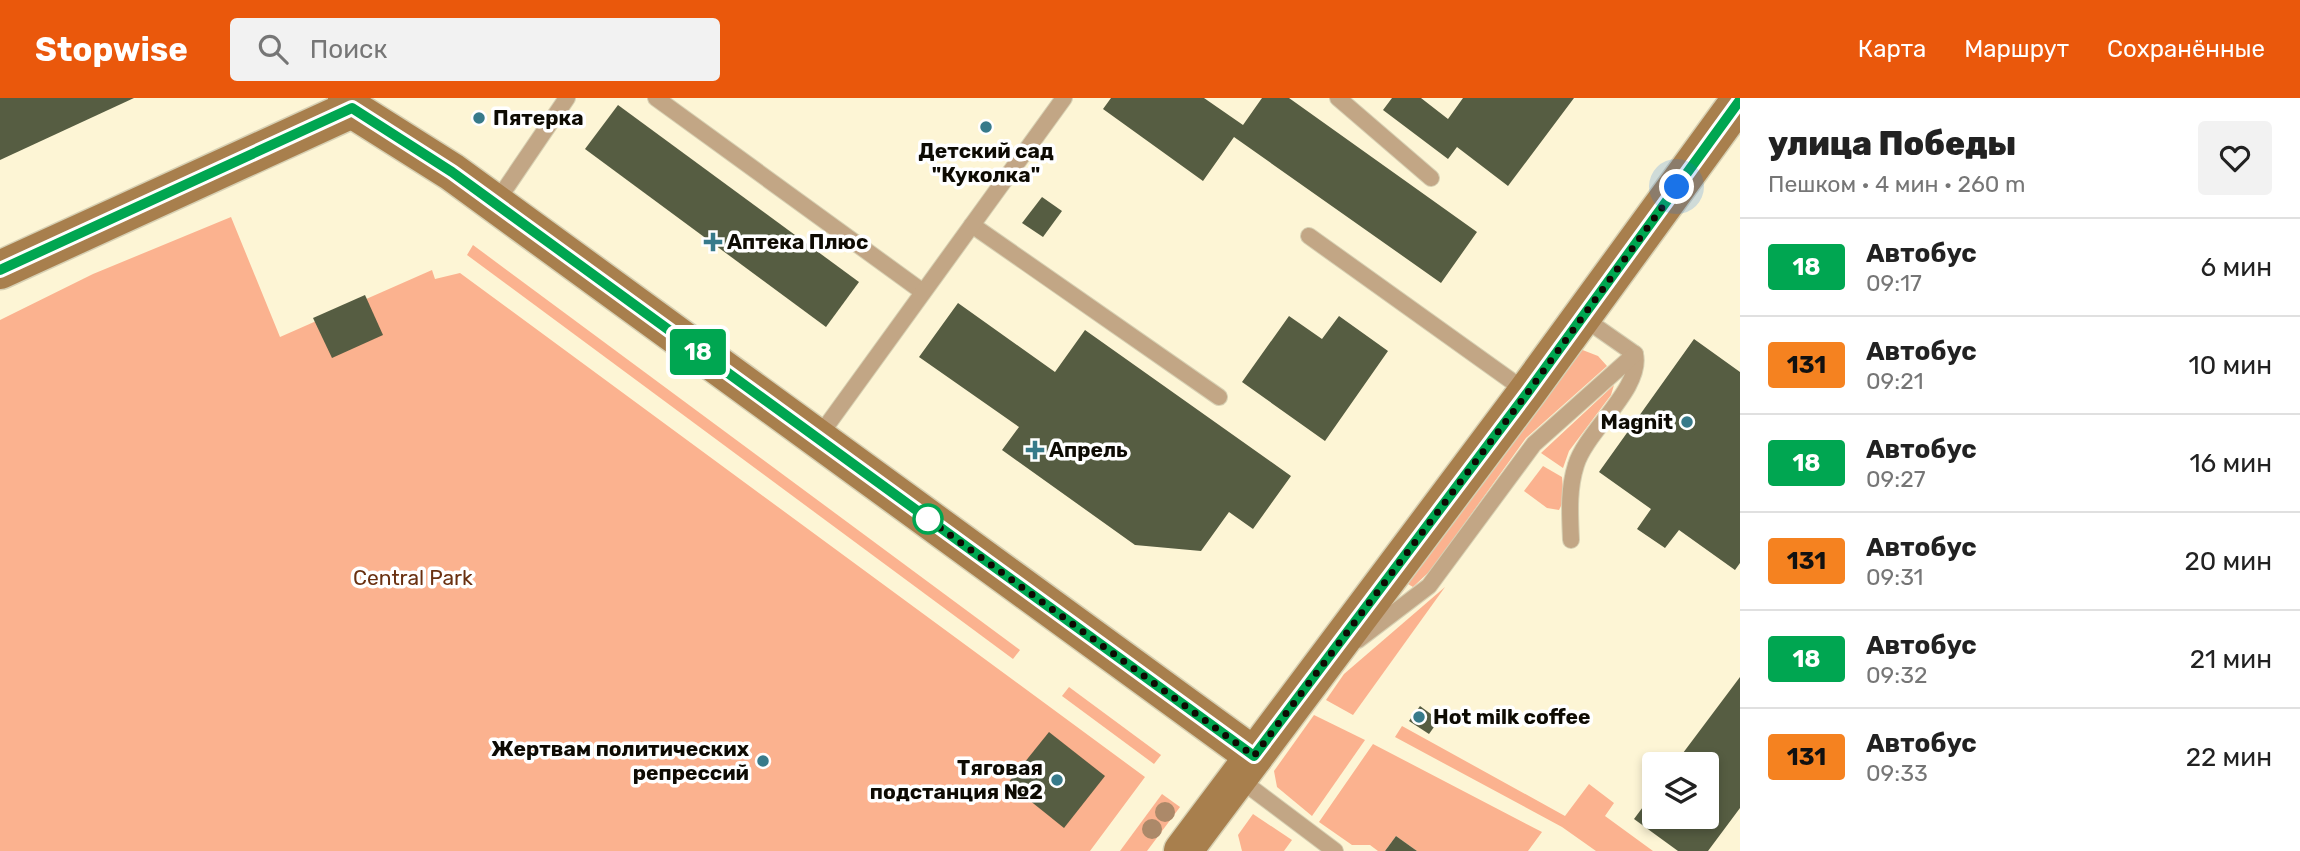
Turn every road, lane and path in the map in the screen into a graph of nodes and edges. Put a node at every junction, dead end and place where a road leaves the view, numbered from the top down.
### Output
1 (567, 98) edge
2 (656, 98) edge
3 (1064, 98) edge
4 (1338, 98) edge
5 (1740, 100) edge
6 (350, 103) edge
7 (1431, 178) dead end
8 (495, 204) junction
9 (972, 225) junction
10 (1309, 236) dead end
11 (0, 270) edge
12 (923, 292) junction
13 (1582, 317) junction
14 (1635, 354) junction
15 (1528, 392) junction
16 (1219, 397) dead end
17 (817, 439) junction
18 (1571, 540) dead end
19 (1320, 669) junction
20 (1246, 767) junction
21 (1183, 851) edge
22 (1335, 851) edge

1 - 8 lane
2 - 12 lane
3 - 9 lane
4 - 7 lane
5 - 13 main road
6 - 8 main road
6 - 11 main road
8 - 17 main road
9 - 12 lane
9 - 16 lane
10 - 15 lane
12 - 17 lane
13 - 14 lane
13 - 15 main road
14 - 18 lane
14 - 19 lane
15 - 19 main road
17 - 20 main road
19 - 20 main road
20 - 21 main road
20 - 22 lane

